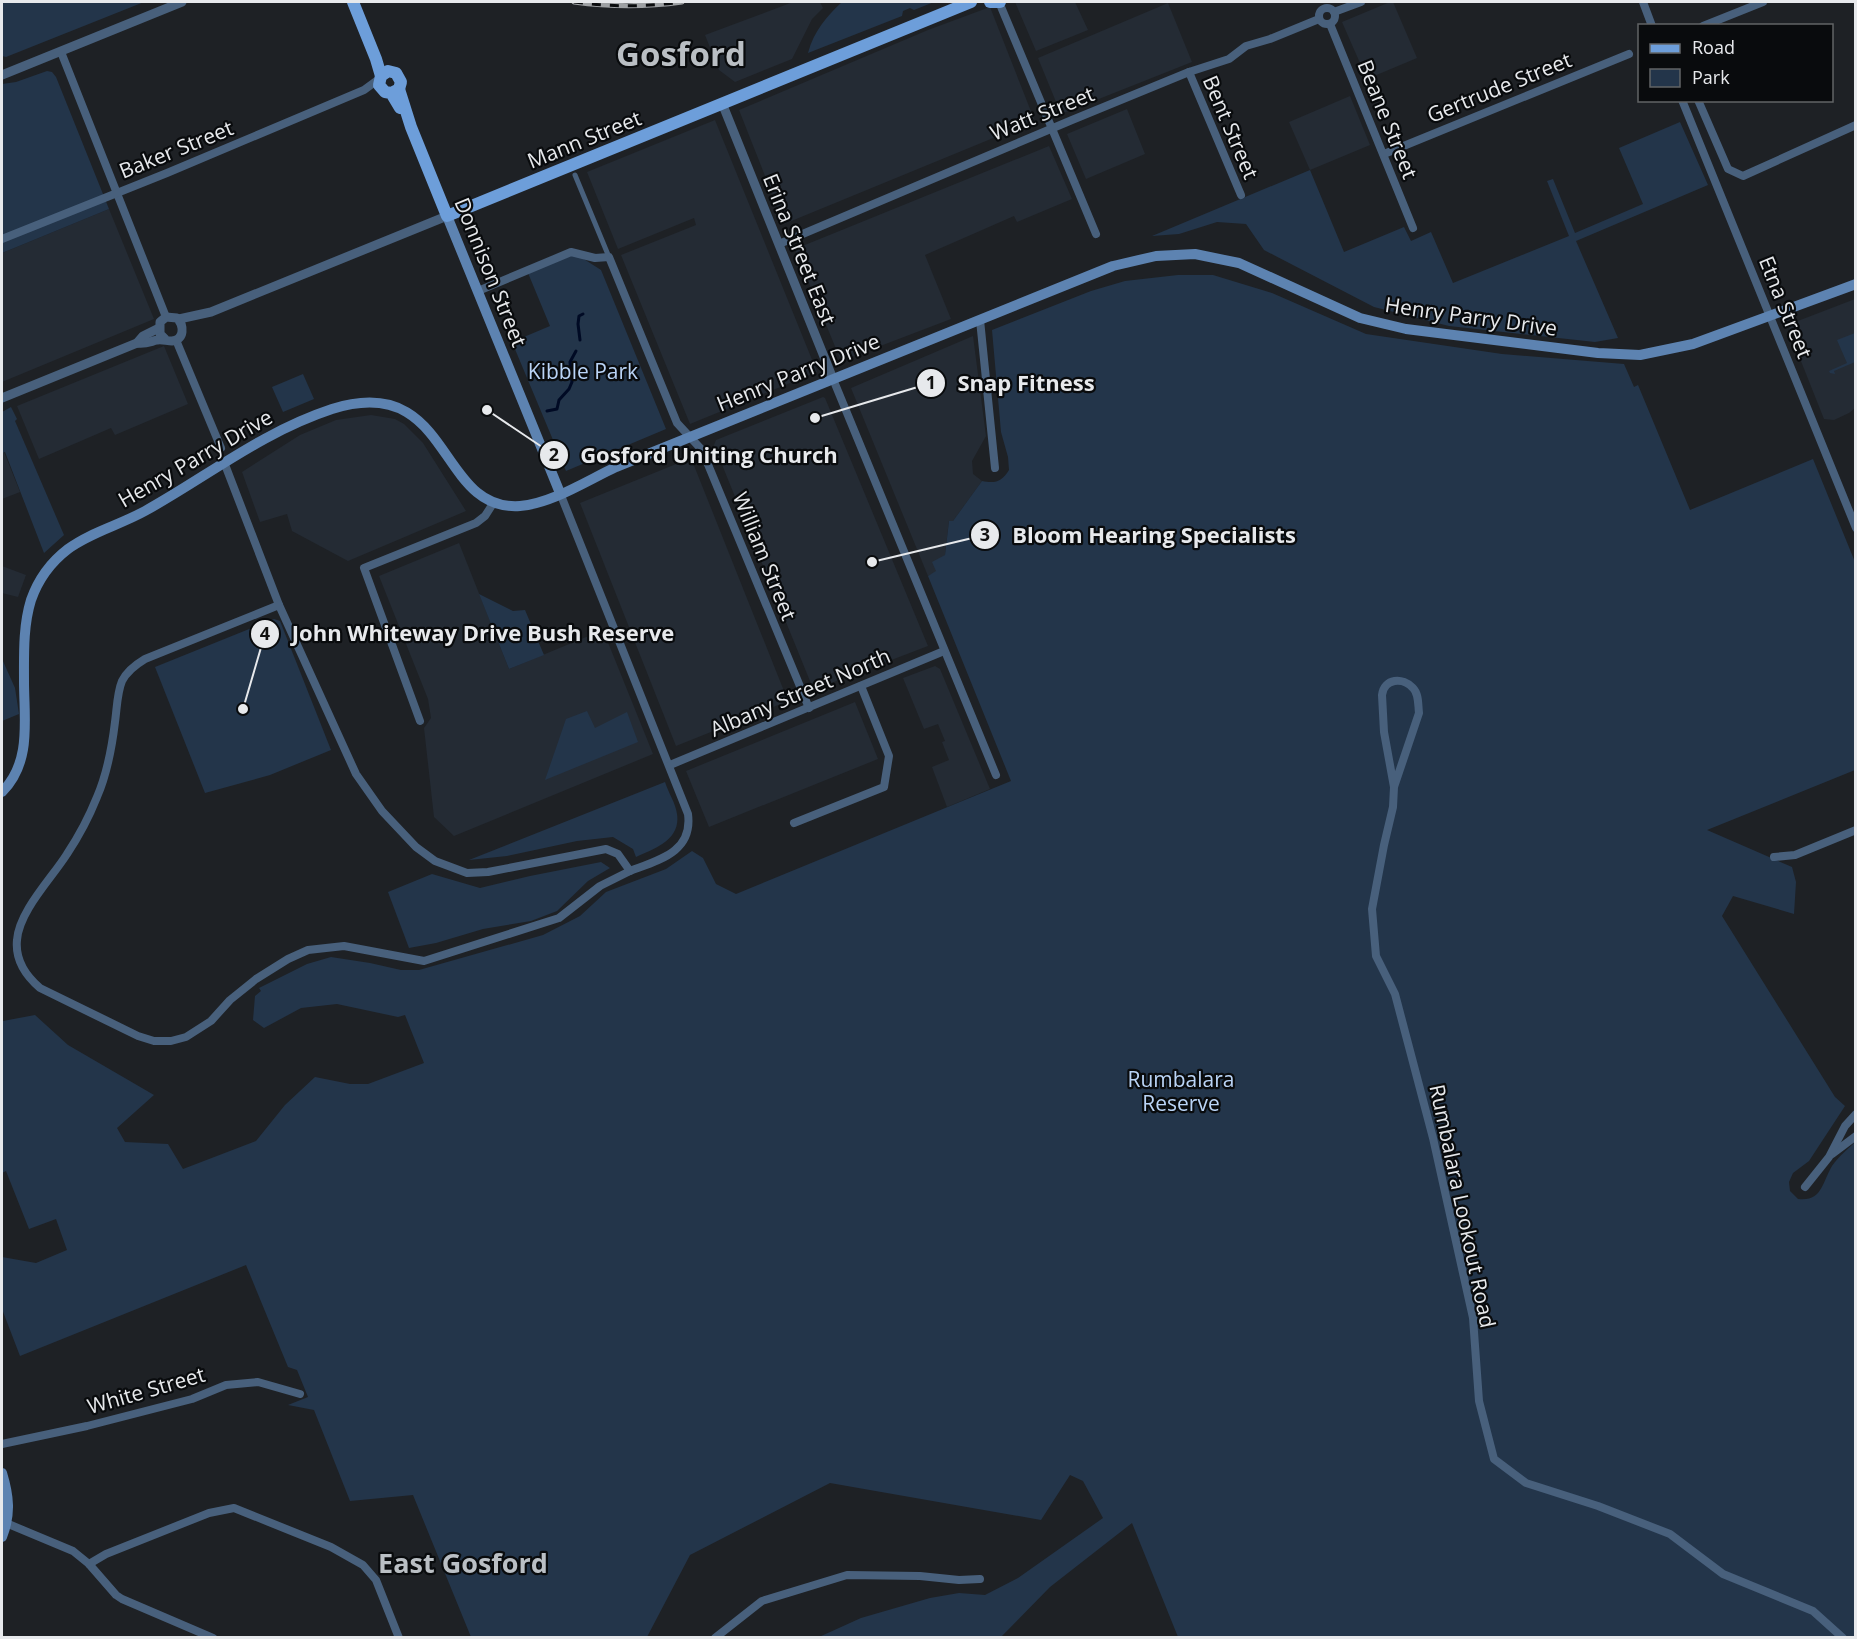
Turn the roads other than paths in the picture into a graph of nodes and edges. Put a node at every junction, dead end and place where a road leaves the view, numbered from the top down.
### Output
1 (182, 2) edge
2 (353, 2) edge
3 (361, 2) edge
4 (971, 2) edge
5 (990, 2) edge
6 (1000, 2) edge
7 (1361, 2) edge
8 (1642, 2) edge
9 (1763, 2) edge
10 (1322, 5) edge
11 (1334, 12) junction
12 (1319, 19) junction
13 (1330, 24) junction
14 (1651, 24) edge
15 (1708, 24) edge
16 (61, 52) junction
17 (1629, 54) dead end
18 (1189, 72) junction
19 (2, 74) edge
20 (387, 83) junction
21 (1683, 102) edge
22 (1699, 102) edge
23 (722, 103) junction
24 (1856, 125) edge
25 (1052, 128) junction
26 (1384, 154) junction
27 (575, 175) dead end
28 (117, 192) junction
29 (1241, 195) dead end
30 (447, 216) junction
31 (1413, 228) dead end
32 (1096, 234) dead end
33 (2, 239) edge
34 (779, 244) junction
35 (609, 257) junction
36 (1856, 284) edge
37 (478, 291) junction
38 (211, 312) junction
39 (166, 317) junction
40 (1771, 317) junction
41 (179, 319) junction
42 (980, 320) junction
43 (159, 328) junction
44 (183, 330) junction
45 (165, 339) junction
46 (176, 340) junction
47 (137, 343) junction
48 (833, 378) junction
49 (2, 398) edge
50 (689, 437) junction
51 (220, 448) dead end
52 (224, 462) junction
53 (994, 468) dead end
54 (560, 493) junction
55 (494, 502) junction
56 (1856, 528) edge
57 (279, 605) junction
58 (944, 651) junction
59 (861, 686) junction
60 (809, 708) junction
61 (420, 721) dead end
62 (670, 765) junction
63 (996, 775) dead end
64 (1394, 787) junction
65 (2, 792) edge
66 (794, 823) dead end
67 (1855, 833) edge
68 (1774, 857) dead end
69 (630, 871) junction
70 (1856, 1114) edge
71 (1856, 1136) edge
72 (1829, 1157) junction
73 (1805, 1187) dead end
74 (300, 1394) dead end
75 (2, 1444) edge
76 (2, 1473) edge
77 (6, 1523) junction
78 (2, 1537) edge
79 (89, 1564) junction
80 (980, 1579) dead end
81 (213, 1638) edge
82 (399, 1638) edge
83 (714, 1638) edge
84 (1843, 1638) edge

1 - 16 street
2 - 20 main road, Donnison Street
3 - 20 main road, Donnison Street
4 - 23 main road, Mann Street
5 - 6 main road
6 - 25 street
7 - 11 street
8 - 14 street
9 - 15 street
10 - 11 street
10 - 12 street
11 - 13 street
12 - 13 street
12 - 18 street, Watt Street
13 - 26 street, Beane Street
16 - 19 street
16 - 28 street
17 - 26 street, Gertrude Street
18 - 25 street, Watt Street
18 - 29 street, Bent Street
20 - 28 street, Baker Street
20 - 30 main road, Donnison Street
21 - 40 street, Etna Street
22 - 24 street
23 - 30 main road, Mann Street
23 - 34 street, Erina Street East
25 - 32 street
25 - 34 street, Watt Street
26 - 31 street, Beane Street
27 - 35 street
28 - 33 street, Baker Street
28 - 39 street
30 - 37 main road, Donnison Street
30 - 38 street, Mann Street
34 - 48 street, Erina Street East
35 - 37 street
35 - 50 street, William Street
36 - 40 main road, Henry Parry Drive
37 - 54 main road, Donnison Street
38 - 41 street, Mann Street
38 - 44 street, Mann Street
39 - 41 street
39 - 43 street
40 - 42 main road, Henry Parry Drive
40 - 56 street, Etna Street
41 - 44 street
42 - 48 main road, Henry Parry Drive
42 - 53 street
43 - 45 street
43 - 47 street
44 - 46 street
45 - 46 street
45 - 47 street
46 - 51 street
47 - 49 street
48 - 50 main road, Henry Parry Drive
48 - 58 street, Erina Street East
50 - 54 main road, Henry Parry Drive
50 - 60 street, William Street
52 - 55 main road, Henry Parry Drive
52 - 57 street
52 - 65 main road, Henry Parry Drive
54 - 55 main road, Henry Parry Drive
54 - 62 street, Donnison Street
55 - 61 street
57 - 69 street
57 - 69 street, Donnison Street
58 - 59 street, Albany Street North
58 - 63 street, Erina Street East
59 - 60 street, Albany Street North
59 - 66 street
60 - 62 street, Albany Street North
62 - 69 street, Donnison Street
64 - 64 street, Rumbalara Lookout Road
64 - 84 street, Rumbalara Lookout Road
67 - 68 street
70 - 72 street
71 - 72 street
72 - 73 street
74 - 75 street, White Street
76 - 77 main road
77 - 78 main road
77 - 79 street
79 - 81 street
79 - 82 street
80 - 83 street

